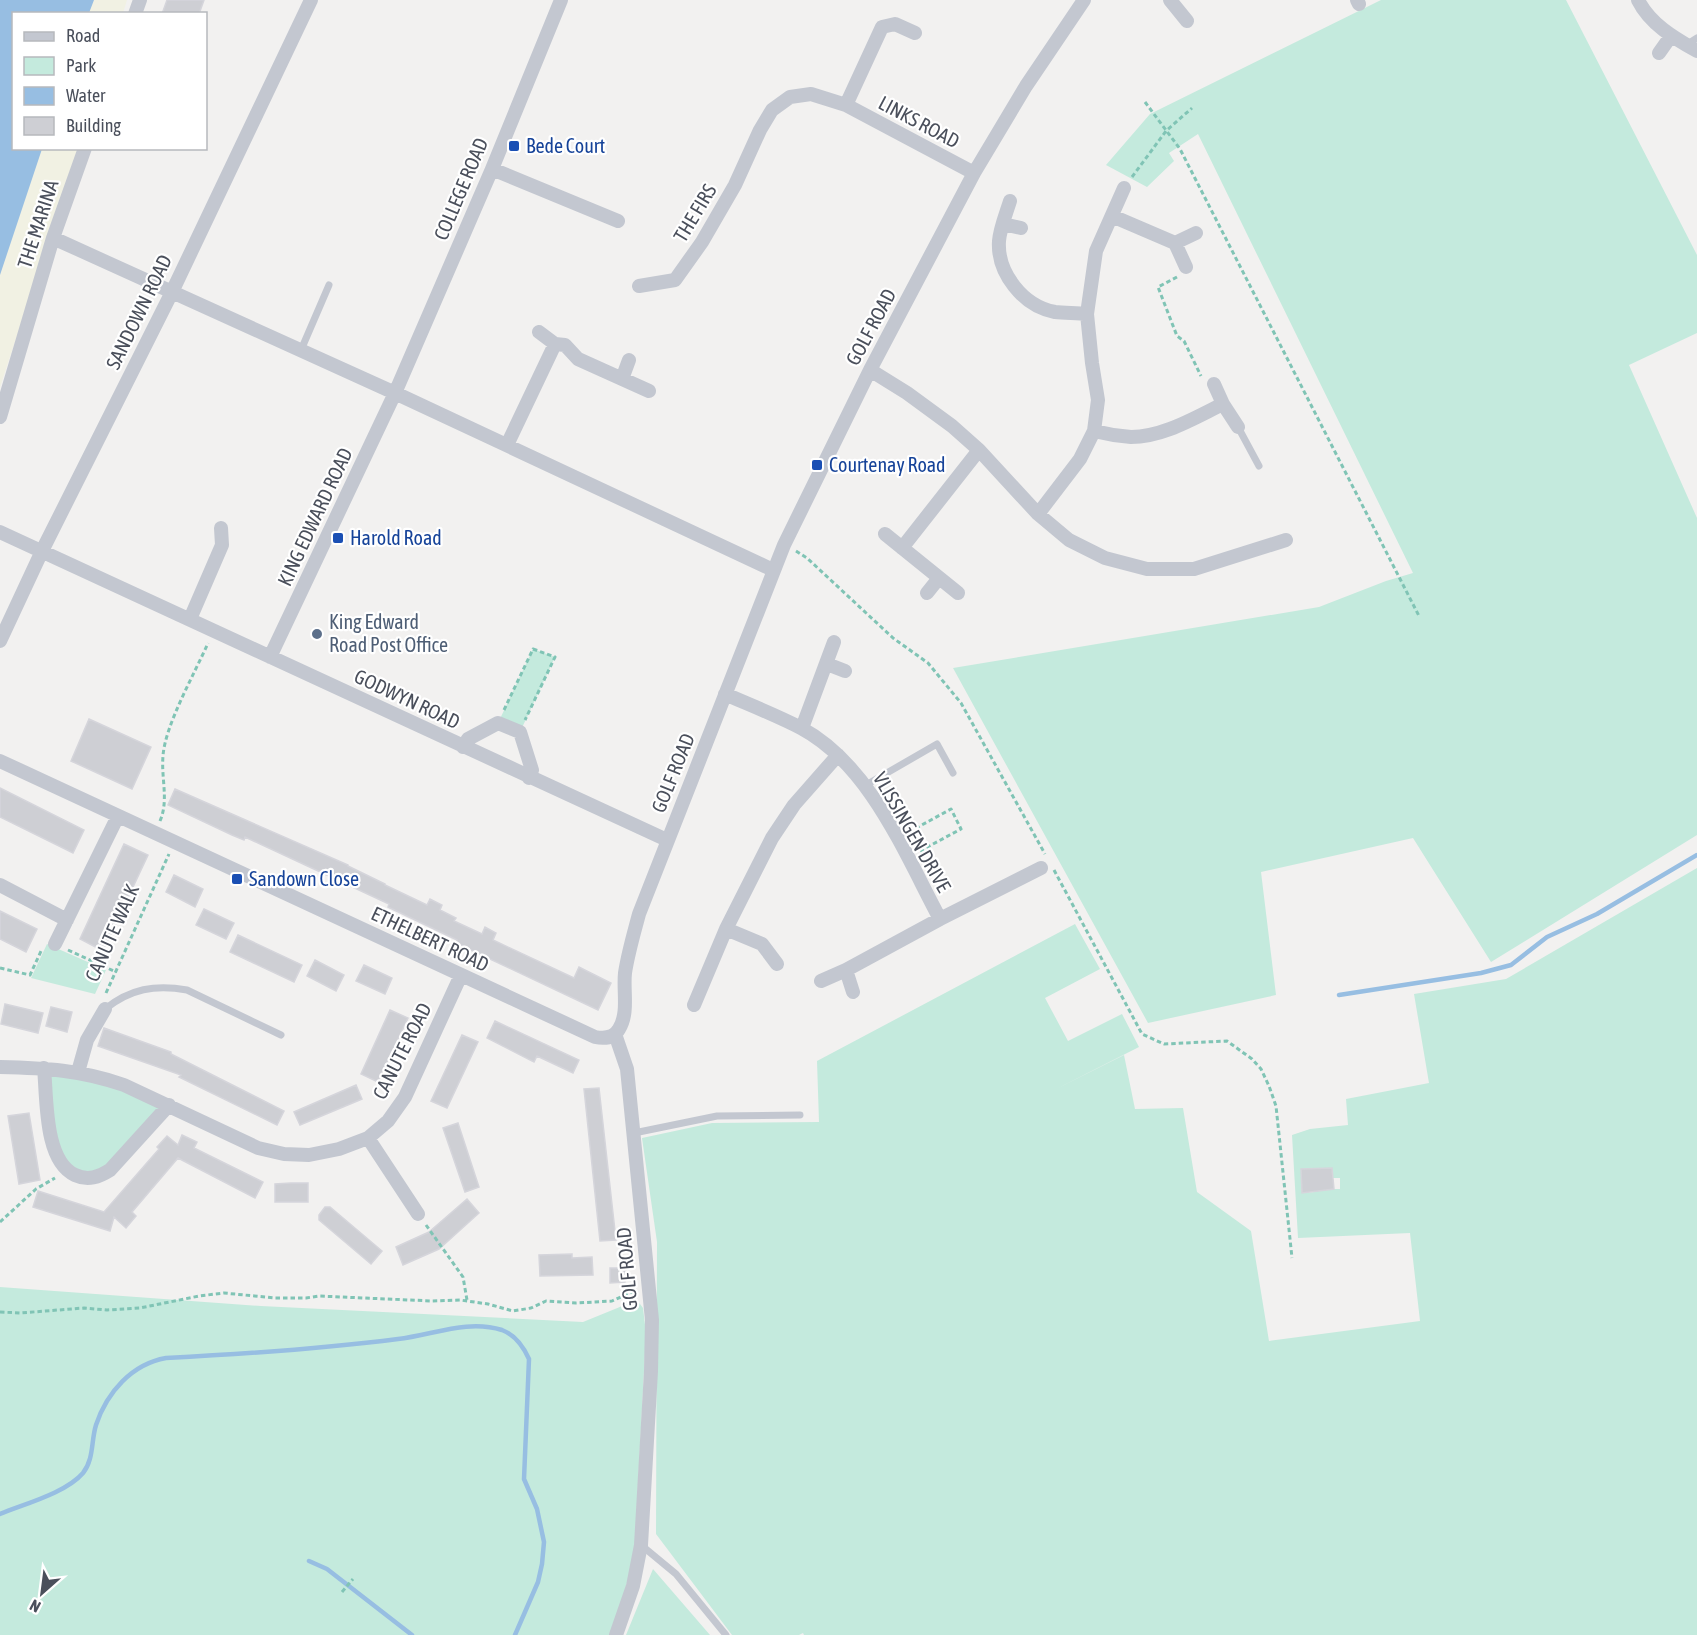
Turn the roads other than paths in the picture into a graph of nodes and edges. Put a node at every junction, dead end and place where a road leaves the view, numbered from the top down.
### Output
1 (311, 0) edge
2 (561, 0) edge
3 (1084, 0) edge
4 (1170, 0) edge
5 (1638, 0) edge
6 (1187, 21) dead end
7 (915, 33) dead end
8 (1671, 36) junction
9 (1693, 45) edge
10 (1659, 53) dead end
11 (846, 105) junction
12 (760, 130) joint
13 (84, 150) edge
14 (492, 169) junction
15 (974, 173) junction
16 (1124, 188) road end
17 (1010, 201) dead end
18 (1112, 216) junction
19 (618, 221) dead end
20 (1003, 224) junction
21 (1021, 228) dead end
22 (1196, 233) dead end
23 (53, 238) junction
24 (1175, 243) junction
25 (1186, 267) road end
26 (329, 285) dead end
27 (639, 286) dead end
28 (172, 292) junction
29 (1088, 314) junction
30 (539, 332) dead end
31 (555, 344) junction
32 (301, 350) junction
33 (629, 360) dead end
34 (870, 370) junction
35 (622, 379) junction
36 (1214, 384) road end
37 (649, 391) dead end
38 (395, 393) junction
39 (1223, 404) junction
40 (0, 417) edge
41 (1238, 427) joint
42 (1094, 431) junction
43 (507, 445) junction
44 (979, 450) junction
45 (1259, 466) dead end
46 (1038, 514) junction
47 (221, 528) dead end
48 (0, 532) edge
49 (885, 534) dead end
50 (1286, 540) dead end
51 (902, 548) junction
52 (42, 551) junction
53 (773, 570) junction
54 (939, 578) junction
55 (927, 593) dead end
56 (958, 593) dead end
57 (190, 619) junction
58 (0, 641) edge
59 (834, 642) dead end
60 (270, 657) junction
61 (827, 664) junction
62 (845, 671) dead end
63 (725, 694) junction
64 (802, 728) junction
65 (463, 747) junction
66 (838, 755) junction
67 (0, 761) edge
68 (953, 773) dead end
69 (529, 778) junction
70 (866, 785) junction
71 (118, 816) junction
72 (667, 840) junction
73 (1048, 866) road end
74 (0, 885) edge
75 (940, 919) junction
76 (67, 920) junction
77 (726, 929) junction
78 (55, 944) road end
79 (777, 964) dead end
80 (846, 970) junction
81 (461, 975) junction
82 (821, 981) dead end
83 (853, 992) dead end
84 (694, 1005) dead end
85 (105, 1009) joint
86 (615, 1034) junction
87 (281, 1035) dead end
88 (0, 1067) edge
89 (44, 1068) junction
90 (78, 1072) junction
91 (169, 1106) junction
92 (800, 1115) dead end
93 (634, 1133) junction
94 (368, 1138) junction
95 (418, 1214) road end
96 (641, 1545) junction
97 (616, 1635) edge
98 (726, 1635) edge

1 - 28 street, SANDOWN ROAD
2 - 14 street, COLLEGE ROAD
3 - 15 street, GOLF ROAD
4 - 6 street
5 - 8 street
7 - 11 street, LINKS ROAD
8 - 9 street
8 - 10 street
11 - 12 street, LINKS ROAD
11 - 15 street, LINKS ROAD
12 - 27 street, THE FIRS
13 - 23 street, THE MARINA
14 - 19 street
14 - 38 street, COLLEGE ROAD
15 - 34 street, GOLF ROAD
16 - 18 street
17 - 20 street
18 - 24 street
18 - 29 street
20 - 21 street
20 - 29 street
22 - 24 street
23 - 28 street
23 - 40 street, THE MARINA
24 - 25 street
26 - 32 lane
28 - 32 street
28 - 52 street, SANDOWN ROAD
29 - 42 street
30 - 31 street
31 - 35 street
31 - 43 street
32 - 38 street
33 - 35 street
34 - 44 street
34 - 53 street, GOLF ROAD
35 - 37 street
36 - 39 street
38 - 43 street
38 - 60 street, KING EDWARD ROAD
39 - 41 street
39 - 42 street
41 - 45 lane
42 - 46 street
43 - 53 street
44 - 46 street
44 - 51 street
46 - 50 street
47 - 57 street
48 - 52 street, GODWYN ROAD
49 - 51 street
51 - 54 street
52 - 57 street, GODWYN ROAD
52 - 58 street, SANDOWN ROAD
53 - 63 street, GOLF ROAD
54 - 55 street
54 - 56 street
57 - 60 street, GODWYN ROAD
59 - 61 street
60 - 65 street, GODWYN ROAD
61 - 62 street
61 - 64 street
63 - 64 street, VLISSINGEN DRIVE
63 - 72 street, GOLF ROAD
64 - 66 street, VLISSINGEN DRIVE
65 - 69 street, GODWYN ROAD
65 - 69 street
66 - 70 street, VLISSINGEN DRIVE
66 - 77 street
67 - 71 street, ETHELBERT ROAD
68 - 70 lane
69 - 72 street, GODWYN ROAD
70 - 75 street, VLISSINGEN DRIVE
71 - 76 street
71 - 81 street, ETHELBERT ROAD
72 - 86 street, GOLF ROAD
73 - 75 street
74 - 76 street
75 - 80 street
76 - 78 street
77 - 79 street
77 - 84 street
80 - 82 street
80 - 83 street
81 - 86 street, ETHELBERT ROAD
81 - 94 street, CANUTE ROAD
85 - 87 lane
85 - 90 street, CANUTE WALK
86 - 93 street, GOLF ROAD
88 - 89 street, CANUTE ROAD
89 - 90 street, CANUTE ROAD
89 - 91 street
90 - 91 street, CANUTE ROAD
91 - 94 street, CANUTE ROAD
92 - 93 lane
93 - 96 street, GOLF ROAD
94 - 95 street
96 - 97 street, GOLF ROAD
96 - 98 lane

